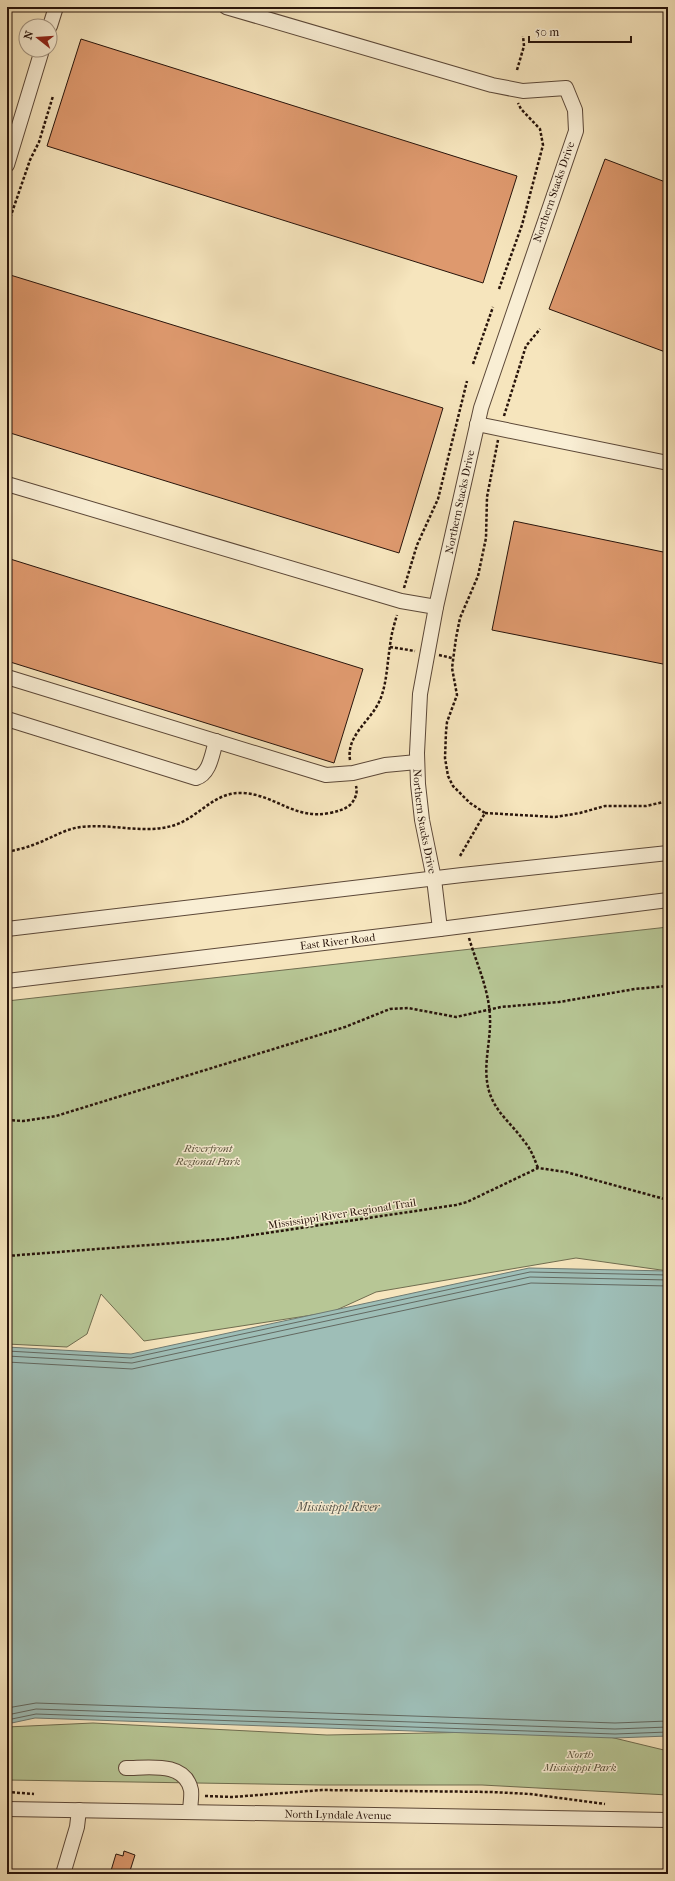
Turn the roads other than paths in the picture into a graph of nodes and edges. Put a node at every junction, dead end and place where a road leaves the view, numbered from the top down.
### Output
1 (56, 7) edge
2 (226, 7) edge
3 (53, 18) edge
4 (40, 58) edge
5 (7, 165) edge
6 (477, 424) junction
7 (668, 463) edge
8 (7, 484) edge
9 (436, 607) junction
10 (7, 677) edge
11 (7, 719) edge
12 (216, 741) junction
13 (417, 762) junction
14 (668, 853) edge
15 (434, 879) junction
16 (668, 900) edge
17 (7, 929) edge
18 (440, 930) junction
19 (7, 981) edge
20 (126, 1768) dead end
21 (7, 1809) edge
22 (79, 1810) junction
23 (190, 1812) junction
24 (668, 1820) edge
25 (63, 1874) edge

1 - 3 street
2 - 6 street, Northern Stacks Drive
4 - 5 street
6 - 7 street
6 - 9 street, Northern Stacks Drive
8 - 9 street
9 - 13 street, Northern Stacks Drive
10 - 12 street
11 - 12 street
12 - 13 street
13 - 15 street, Northern Stacks Drive
14 - 15 street
15 - 17 street
15 - 18 street, Northern Stacks Drive
16 - 18 street, East River Road
18 - 19 street, East River Road
20 - 23 street
21 - 22 street, North Lyndale Avenue
22 - 23 street, North Lyndale Avenue
22 - 25 street
23 - 24 street, North Lyndale Avenue

